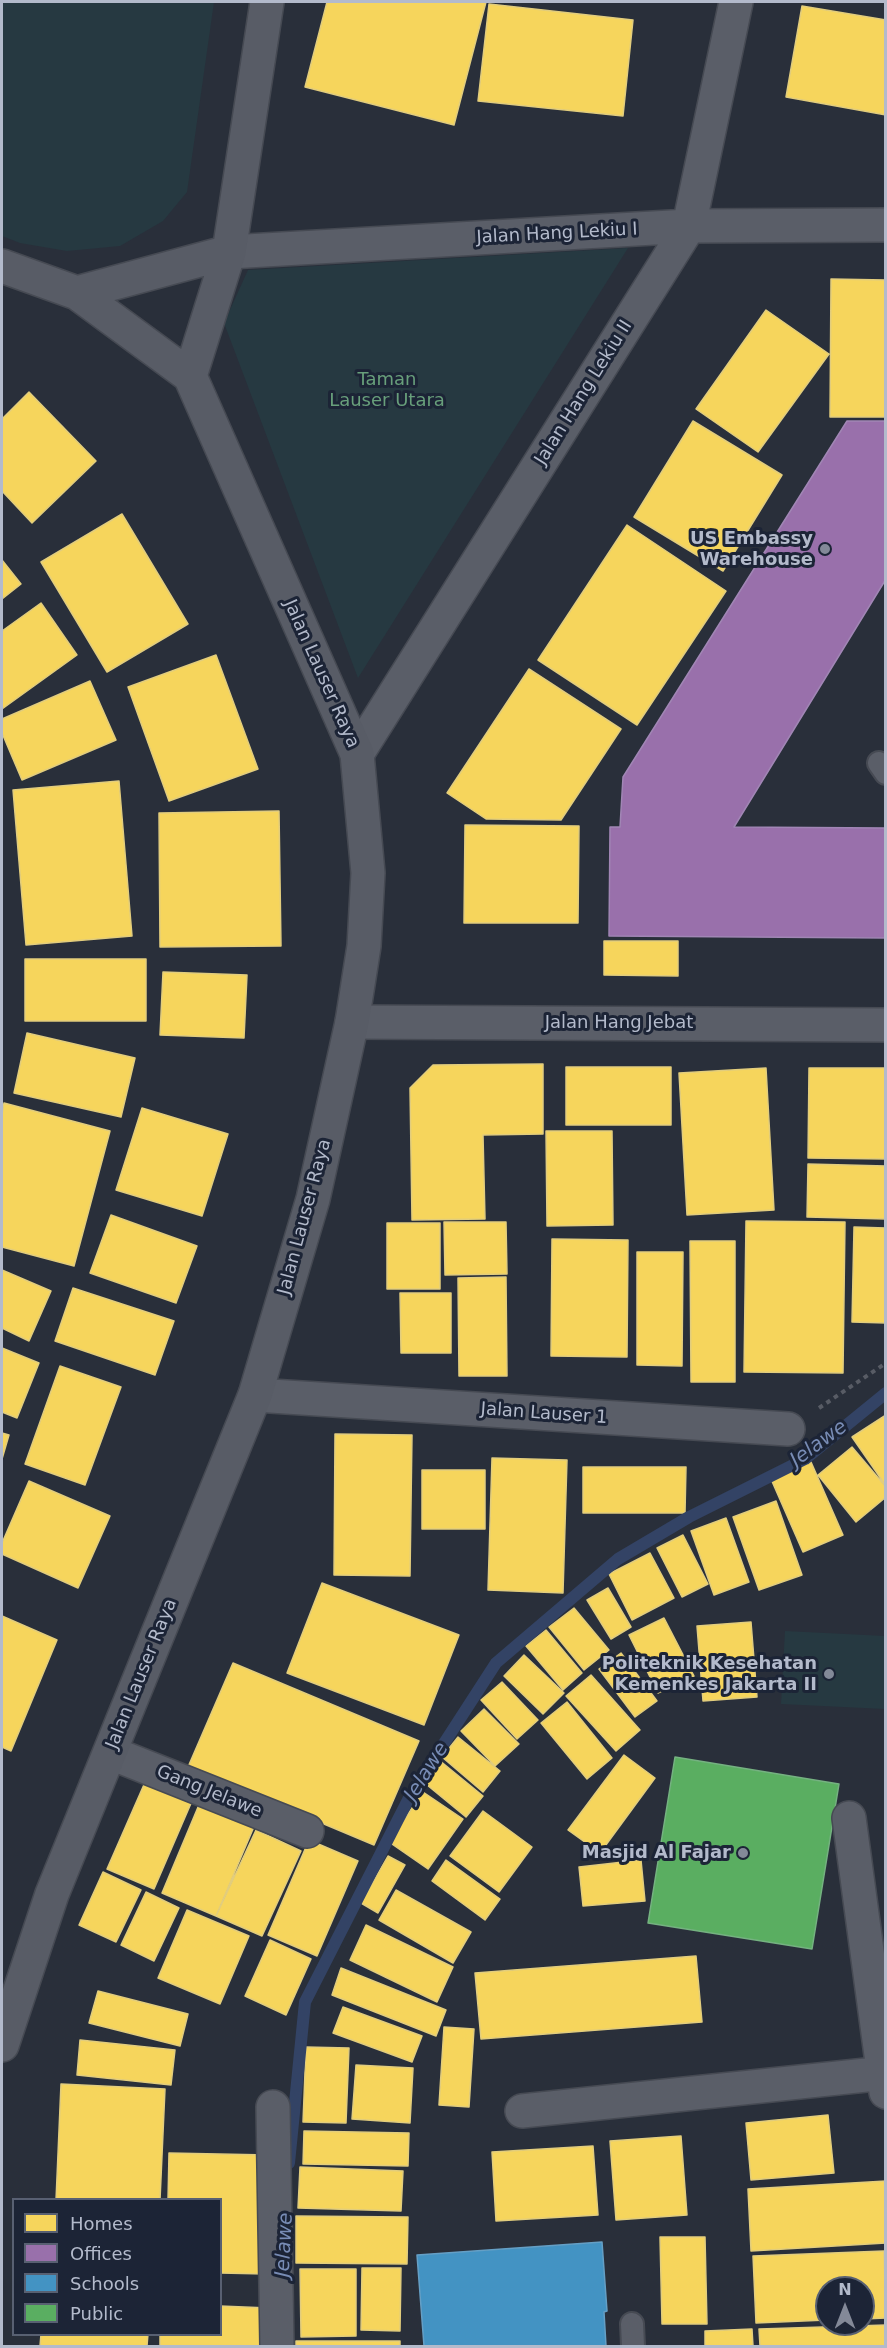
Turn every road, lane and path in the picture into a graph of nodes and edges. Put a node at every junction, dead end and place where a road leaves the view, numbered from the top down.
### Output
1 (267, 2) edge
2 (736, 2) edge
3 (885, 225) edge
4 (689, 226) junction
5 (229, 252) junction
6 (2, 266) edge
7 (78, 293) junction
8 (190, 376) junction
9 (357, 754) junction
10 (352, 1022) junction
11 (885, 1025) edge
12 (885, 1363) edge
13 (255, 1395) junction
14 (788, 1429) joint
15 (111, 1753) junction
16 (849, 1818) dead end
17 (307, 1831) dead end
18 (2, 2045) edge
19 (885, 2079) edge
20 (273, 2107) dead end
21 (522, 2111) dead end
22 (277, 2346) edge

1 - 5 street
2 - 4 street, Jalan Hang Lekiu II
3 - 4 street, Jalan Hang Lekiu I
4 - 5 street, Jalan Hang Lekiu I
4 - 9 street, Jalan Hang Lekiu II
5 - 7 street
5 - 8 street
6 - 7 street
7 - 8 street
8 - 9 street, Jalan Lauser Raya
9 - 10 street, Jalan Lauser Raya
10 - 11 street, Jalan Hang Jebat
10 - 13 street, Jalan Lauser Raya
12 - 14 path
13 - 14 street, Jalan Lauser 1
13 - 15 street, Jalan Lauser Raya
15 - 17 street, Gang Jelawe
15 - 18 street, Jalan Lauser Raya
16 - 19 street
19 - 21 street
20 - 22 street

